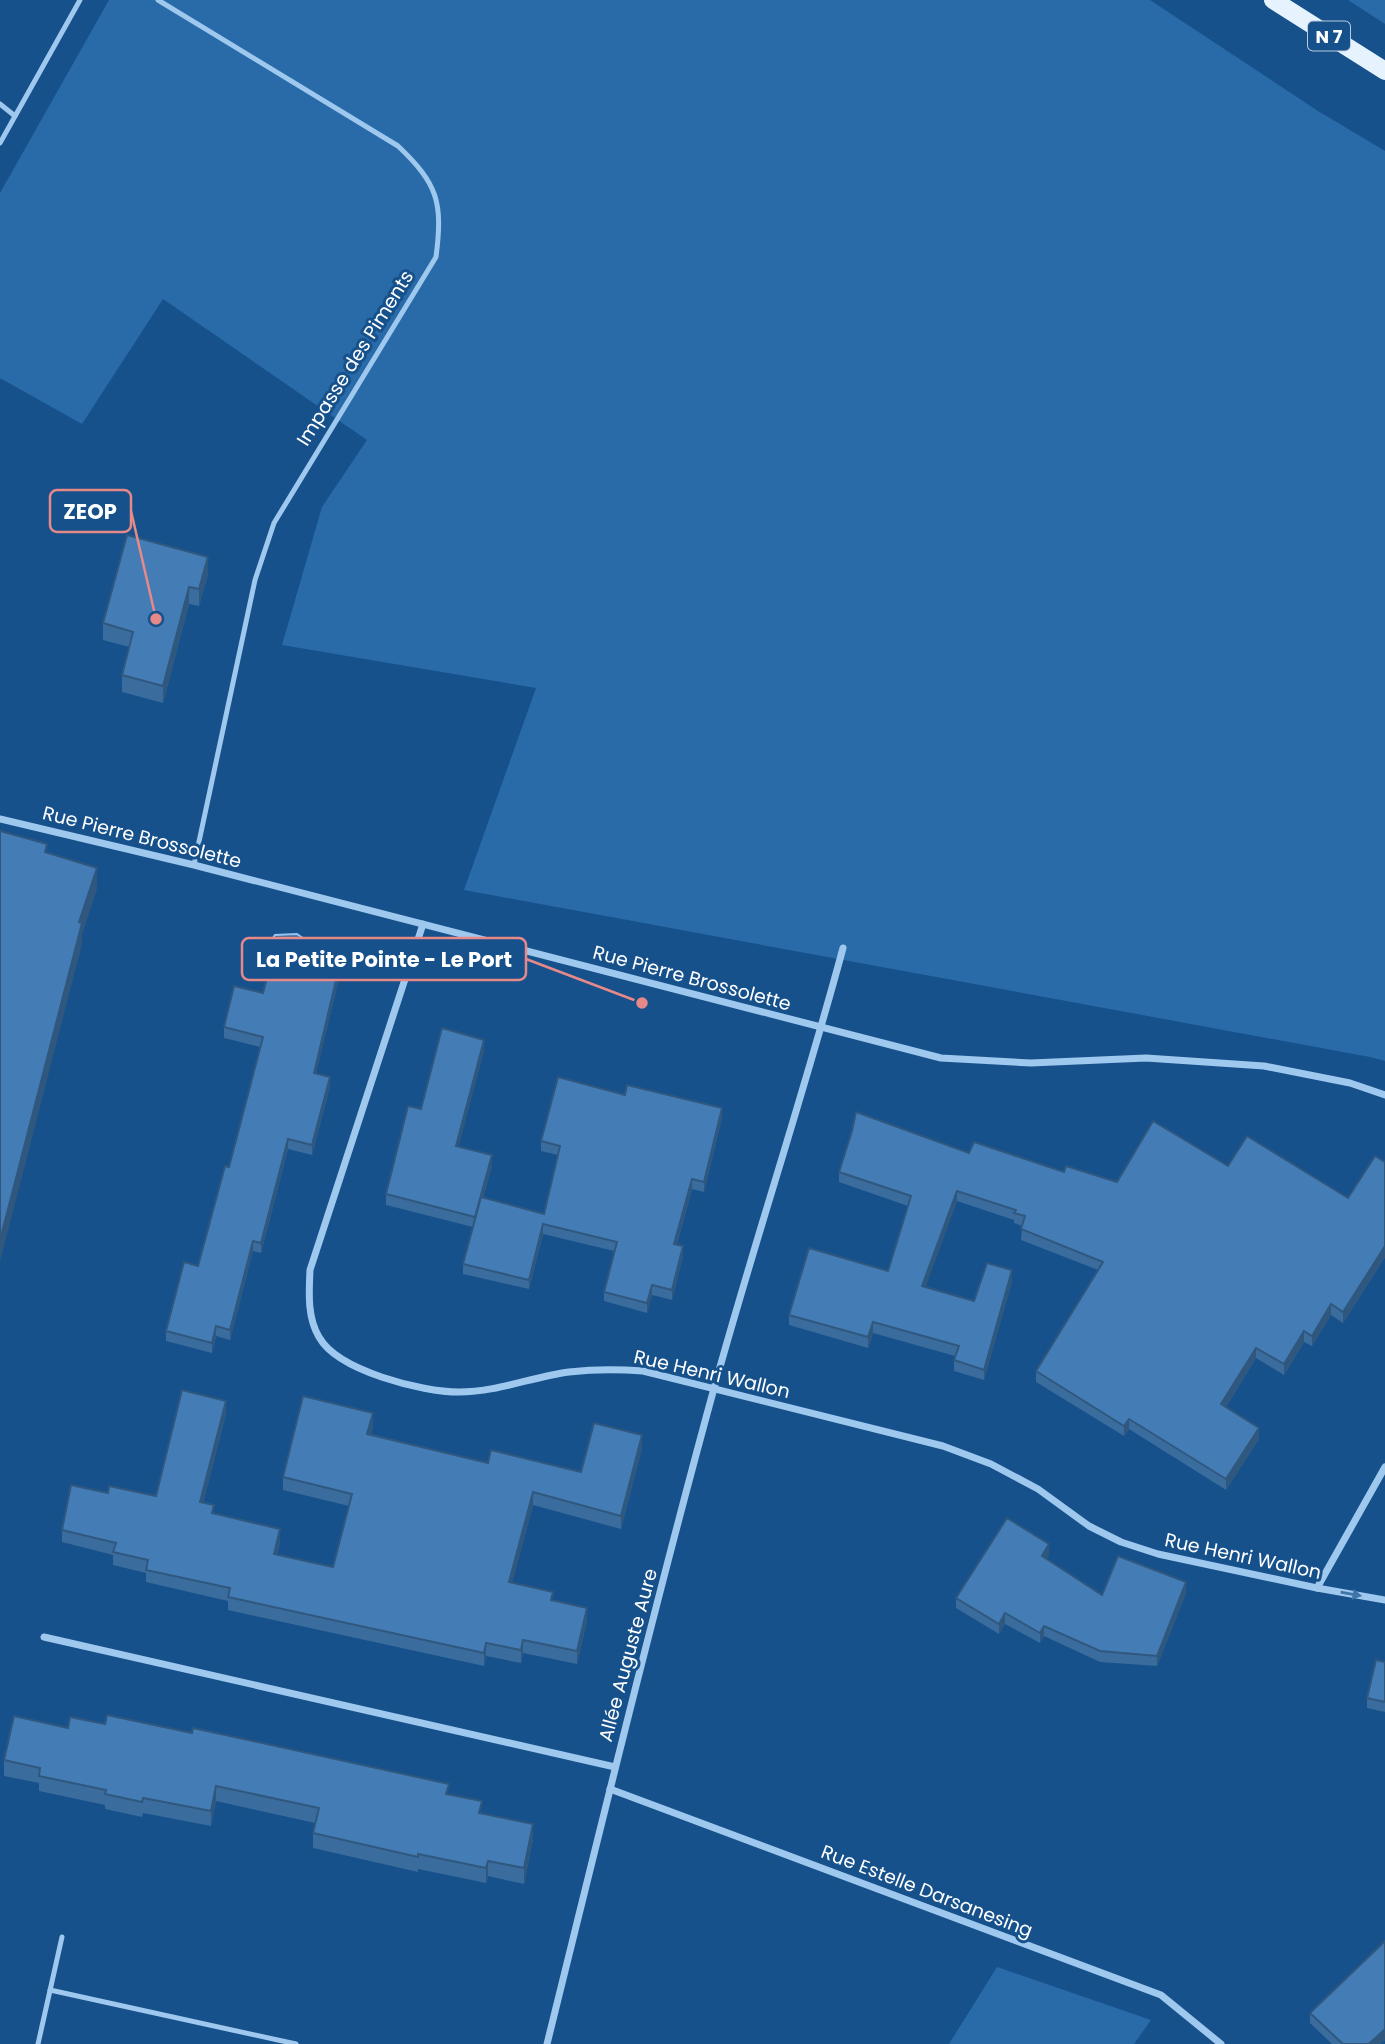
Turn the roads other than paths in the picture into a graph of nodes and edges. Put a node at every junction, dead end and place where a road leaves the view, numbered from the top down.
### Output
1 (80, 0) edge
2 (158, 0) edge
3 (1273, 0) edge
4 (1385, 72) edge
5 (0, 104) edge
6 (15, 116) junction
7 (0, 143) edge
8 (0, 819) edge
9 (194, 865) junction
10 (423, 924) junction
11 (843, 948) dead end
12 (821, 1028) junction
13 (1385, 1095) edge
14 (714, 1390) junction
15 (1385, 1468) edge
16 (1317, 1588) junction
17 (1385, 1600) edge
18 (44, 1637) dead end
19 (615, 1767) junction
20 (610, 1789) junction
21 (62, 1937) dead end
22 (50, 1990) junction
23 (38, 2044) edge
24 (296, 2044) edge
25 (547, 2044) edge
26 (1221, 2044) edge

1 - 6 lane
2 - 9 lane, Impasse des Piments
3 - 4 main road, N 7
5 - 6 lane
6 - 7 lane
8 - 9 street, Rue Pierre Brossolette
9 - 10 street, Rue Pierre Brossolette
10 - 12 street, Rue Pierre Brossolette
10 - 14 street, Rue Henri Wallon
11 - 12 street, Allée Auguste Aure
12 - 13 street, Rue Pierre Brossolette
12 - 14 street, Allée Auguste Aure
14 - 16 street, Rue Henri Wallon
14 - 19 street, Allée Auguste Aure
15 - 16 street
16 -> 17 street, Rue Henri Wallon
18 - 19 street, Allée Auguste Aure
19 - 20 street
20 - 25 street
20 - 26 street, Rue Estelle Darsanesing
21 - 22 lane
22 - 23 lane
22 - 24 lane

